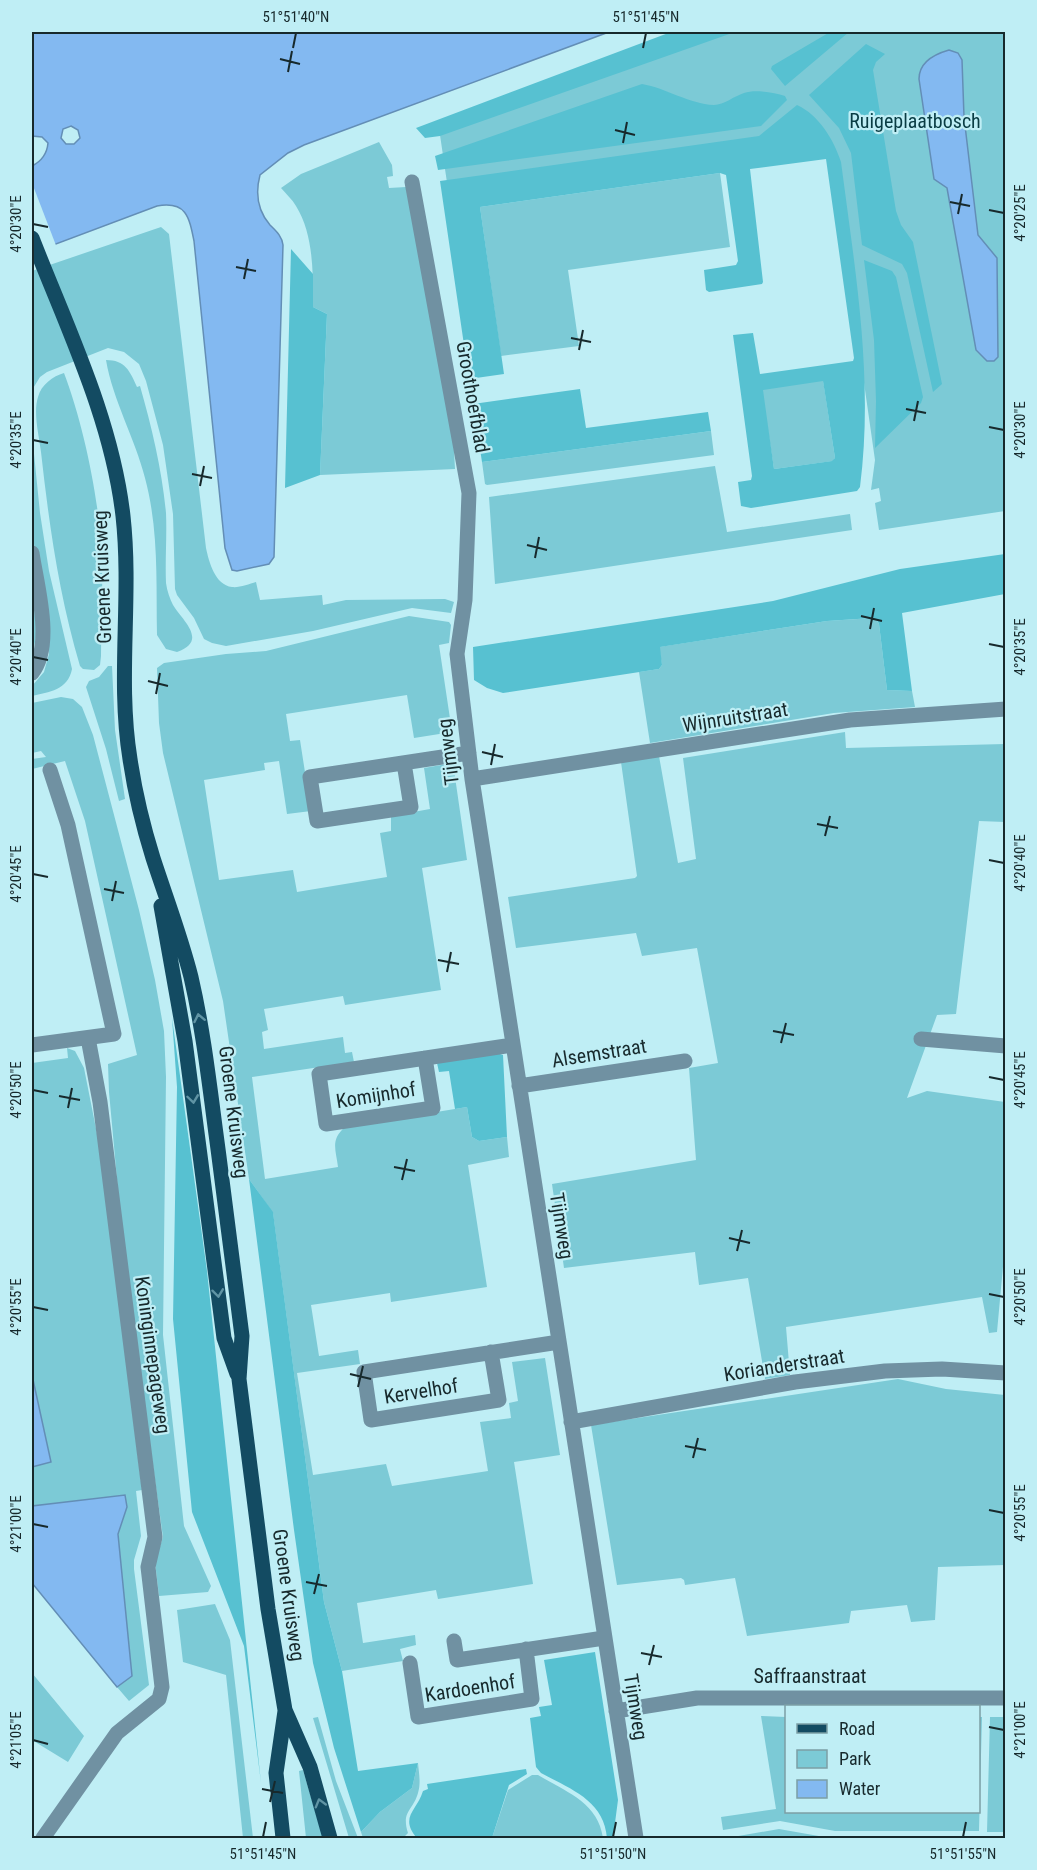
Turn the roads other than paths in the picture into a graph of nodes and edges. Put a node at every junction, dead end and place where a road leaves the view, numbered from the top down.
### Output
1 (412, 182) dead end
2 (32, 238) edge
3 (32, 553) edge
4 (462, 620) joint
5 (32, 673) edge
6 (1005, 710) edge
7 (469, 753) junction
8 (404, 763) junction
9 (50, 770) dead end
10 (472, 779) junction
11 (88, 1038) junction
12 (921, 1039) dead end
13 (32, 1045) edge
14 (513, 1045) junction
15 (1005, 1046) edge
16 (425, 1058) junction
17 (685, 1061) dead end
18 (519, 1086) junction
19 (559, 1342) junction
20 (492, 1352) junction
21 (1005, 1373) edge
22 (571, 1422) junction
23 (604, 1638) junction
24 (454, 1641) dead end
25 (526, 1649) junction
26 (410, 1663) dead end
27 (1005, 1698) edge
28 (285, 1710) junction
29 (616, 1711) junction
30 (43, 1839) edge
31 (283, 1839) edge
32 (330, 1839) edge
33 (636, 1839) edge

1 - 4 street, Groothoefblad
2 - 28 main road, Groene Kruisweg
3 - 5 street
4 - 7 street, Tijmweg
6 - 10 street, Wijnruitstraat
7 - 8 street
7 - 10 street, Tijmweg
8 - 8 street
9 - 11 street
10 - 14 street, Tijmweg
11 - 13 street
11 - 30 street, Koninginnepageweg
12 - 15 street
14 - 16 street, Komijnhof
14 - 18 street, Tijmweg
16 - 16 street, Komijnhof
17 - 18 street, Alsemstraat
18 - 19 street, Tijmweg
19 - 20 street, Kervelhof
19 - 22 street, Tijmweg
20 - 20 street, Kervelhof
21 - 22 street, Korianderstraat
22 - 23 street, Tijmweg
23 - 25 street, Kardoenhof
23 - 29 street, Tijmweg
24 - 25 street, Kardoenhof
25 - 26 street, Kardoenhof
27 - 29 street, Saffraanstraat
28 - 31 main road, Groene Kruisweg
32 -> 28 main road, Groene Kruisweg
29 - 33 street, Tijmweg

